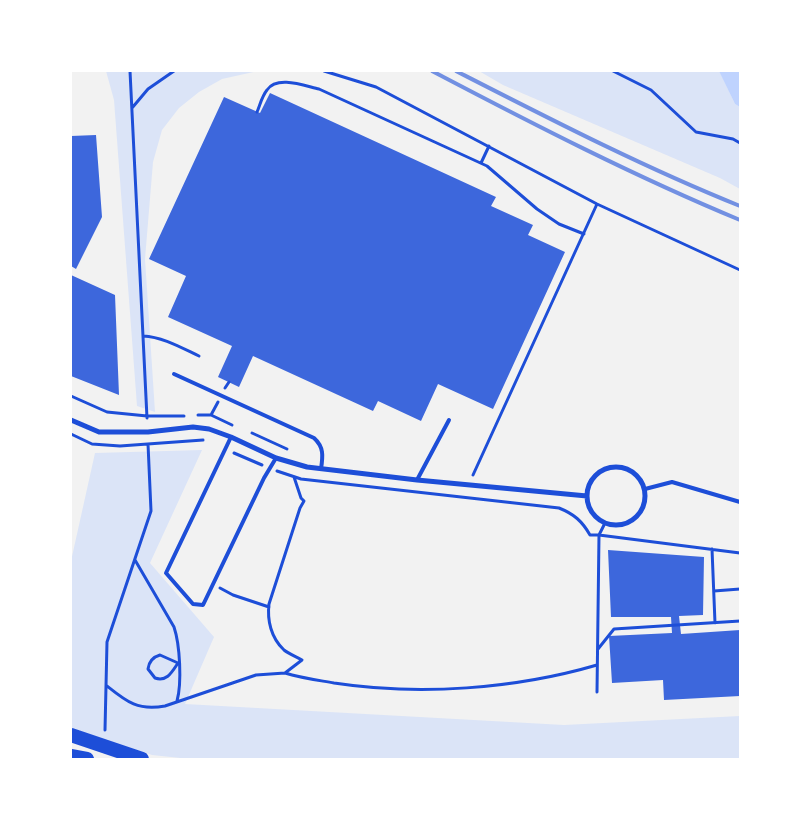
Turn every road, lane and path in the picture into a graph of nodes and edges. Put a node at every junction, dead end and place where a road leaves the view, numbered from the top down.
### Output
1 (130, 71) edge
2 (174, 71) edge
3 (324, 71) edge
4 (613, 71) edge
5 (132, 108) junction
6 (257, 112) dead end
7 (740, 143) edge
8 (489, 146) junction
9 (481, 163) junction
10 (598, 204) junction
11 (584, 234) junction
12 (740, 270) edge
13 (143, 336) junction
14 (198, 356) dead end
15 (174, 374) dead end
16 (71, 396) edge
17 (147, 416) junction
18 (71, 420) edge
19 (449, 420) dead end
20 (237, 427) dead end
21 (246, 430) dead end
22 (148, 432) junction
23 (231, 437) junction
24 (289, 450) dead end
25 (276, 458) junction
26 (321, 468) junction
27 (465, 474) dead end
28 (294, 477) dead end
29 (417, 480) junction
30 (645, 489) junction
31 (587, 496) junction
32 (740, 502) edge
33 (605, 523) junction
34 (599, 535) junction
35 (712, 549) junction
36 (740, 553) edge
37 (135, 559) junction
38 (213, 585) junction
39 (740, 589) edge
40 (714, 591) junction
41 (268, 607) junction
42 (740, 622) edge
43 (715, 623) junction
44 (598, 650) junction
45 (178, 663) junction
46 (597, 665) junction
47 (284, 673) junction
48 (106, 686) junction
49 (597, 692) dead end
50 (177, 701) junction
51 (105, 730) dead end
52 (71, 735) edge
53 (71, 756) edge
54 (87, 759) edge
55 (142, 759) edge

1 - 5 path
2 - 5 path
3 - 8 path
4 - 7 path
5 - 13 path
6 - 9 path
8 - 9 path
8 - 10 path
9 - 11 path
10 - 11 path
10 - 12 path
11 - 27 path
13 - 14 path
13 - 17 path
15 - 26 lane
16 - 17 path
17 - 20 path
17 - 22 path
18 - 22 street
19 - 29 lane
21 - 24 path
22 - 23 street
22 - 37 path
23 - 25 street
23 - 38 lane
25 - 26 street
25 - 38 lane
26 - 29 street
28 - 41 path
29 - 31 street
30 - 31 street
30 - 32 lane
30 - 33 street
31 - 33 street
33 - 34 path
34 - 35 path
34 - 44 path
35 - 36 path
35 - 40 path
37 - 45 path
37 - 48 path
38 - 41 path
39 - 40 path
40 - 43 path
41 - 47 path
42 - 43 path
43 - 44 path
44 - 46 path
45 - 45 path
45 - 50 path
46 - 47 path
46 - 49 path
47 - 50 path
48 - 50 path
48 - 51 path
52 - 55 highway
53 - 54 highway

